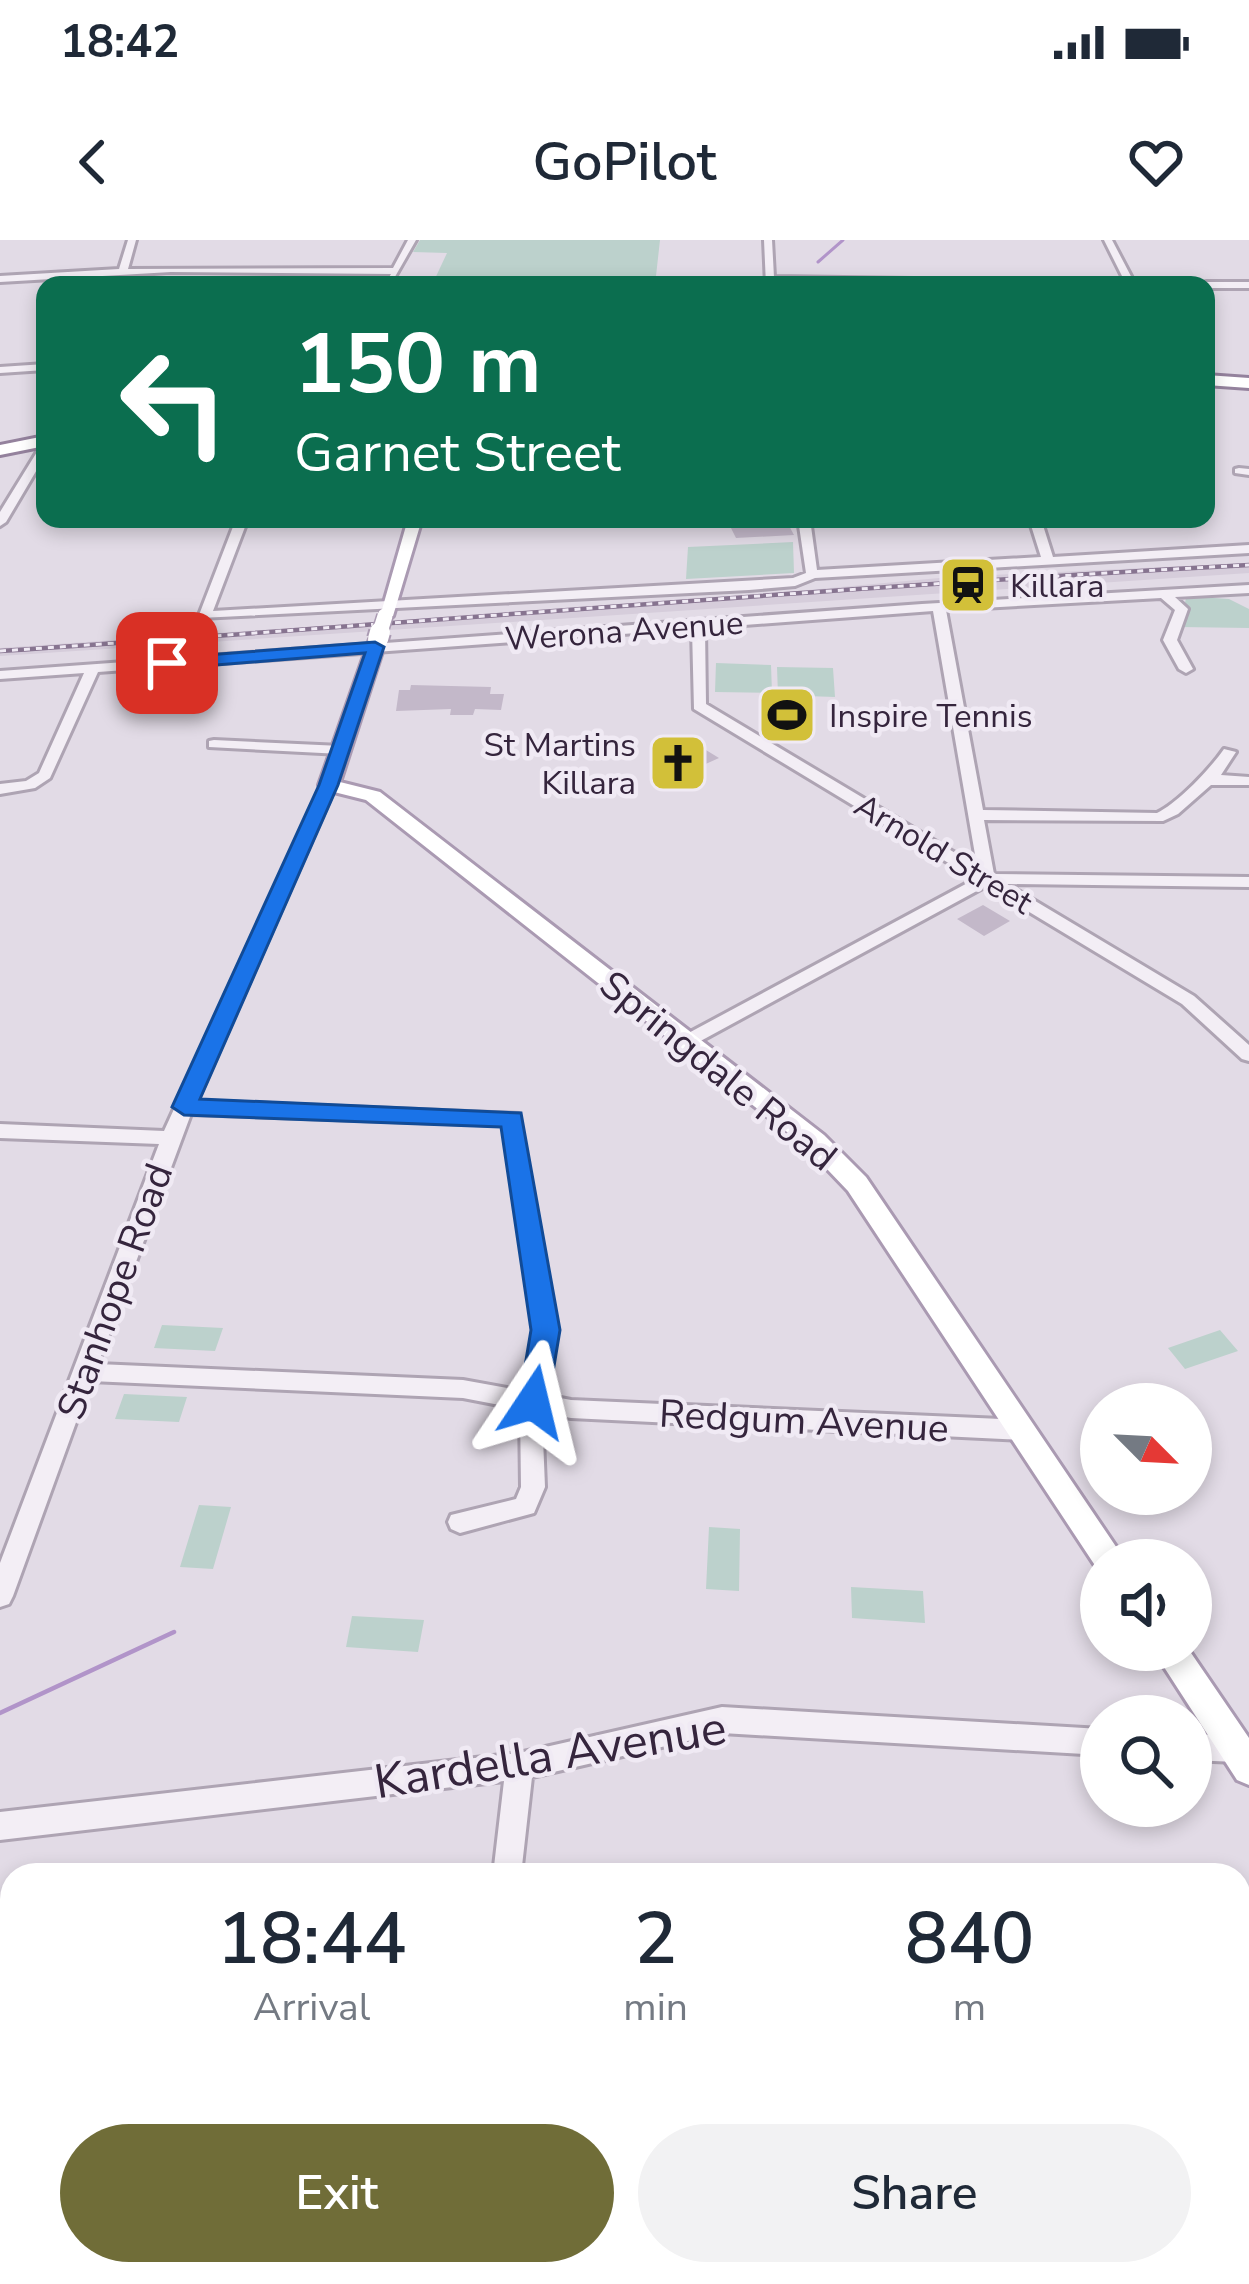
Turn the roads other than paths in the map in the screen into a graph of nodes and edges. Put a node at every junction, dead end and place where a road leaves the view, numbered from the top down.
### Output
1 (132, 240) edge
2 (412, 240) edge
3 (768, 240) edge
4 (1108, 240) edge
5 (124, 271) junction
6 (396, 271) junction
7 (46, 276) edge
8 (394, 276) edge
9 (770, 276) edge
10 (1126, 276) edge
11 (36, 277) edge
12 (0, 279) edge
13 (1215, 285) edge
14 (1249, 285) edge
15 (36, 368) edge
16 (0, 370) edge
17 (1215, 383) edge
18 (1249, 385) edge
19 (36, 441) edge
20 (0, 448) edge
21 (36, 454) edge
22 (5, 507) edge
23 (0, 522) edge
24 (239, 528) edge
25 (412, 528) edge
26 (805, 528) edge
27 (1038, 528) edge
28 (1249, 549) edge
29 (1048, 561) junction
30 (813, 574) junction
31 (1244, 589) edge
32 (1163, 594) junction
33 (1249, 603) edge
34 (939, 608) junction
35 (386, 611) junction
36 (698, 626) junction
37 (377, 643) junction
38 (1186, 669) dead end
39 (92, 670) junction
40 (0, 675) edge
41 (214, 744) dead end
42 (340, 750) junction
43 (1229, 752) dead end
44 (1210, 780) junction
45 (1249, 781) edge
46 (328, 785) junction
47 (0, 789) edge
48 (977, 815) junction
49 (987, 879) junction
50 (1249, 882) edge
51 (689, 1040) junction
52 (1249, 1054) edge
53 (184, 1107) junction
54 (0, 1131) edge
55 (171, 1138) junction
56 (83, 1372) junction
57 (533, 1402) junction
58 (1022, 1430) junction
59 (460, 1522) dead end
60 (1095, 1539) edge
61 (0, 1596) edge
62 (1184, 1671) edge
63 (1080, 1741) edge
64 (1212, 1752) edge
65 (1243, 1759) edge
66 (519, 1766) junction
67 (0, 1826) edge
68 (508, 1863) edge

1 - 5 street
2 - 6 street
3 - 9 street
4 - 10 street
5 - 6 street
5 - 7 street
6 - 8 street
11 - 12 street
13 - 14 street
15 - 16 street
17 - 18 highway
19 - 20 highway
21 - 22 street
22 - 23 street
24 - 35 street
25 - 35 main road, Stanhope Road
26 - 30 street
27 - 29 street
28 - 29 street
29 - 30 street
30 - 35 street
31 - 32 street, Werona Avenue
31 - 33 street
32 - 34 street, Werona Avenue
32 - 38 street
34 - 36 street, Werona Avenue
34 - 48 street
35 - 37 main road, Stanhope Road, bridge
36 - 37 street, Werona Avenue
36 - 49 street, Arnold Street
37 - 39 street, Werona Avenue
37 - 42 main road, Stanhope Road
39 - 40 street, Werona Avenue
39 - 47 street
41 - 42 street
42 - 46 main road, Stanhope Road
43 - 44 street
44 - 45 street
44 - 48 street
46 - 51 main road, Springdale Road
46 - 53 street, Stanhope Road
48 - 49 street
49 - 50 street
49 - 51 street
49 - 52 street, Arnold Street
51 - 58 main road, Springdale Road
53 - 55 street, Stanhope Road
53 - 57 street
54 - 55 street
55 - 56 street, Stanhope Road
56 - 57 street, Redgum Avenue
56 - 61 street, Stanhope Road
57 - 58 street, Redgum Avenue
57 - 59 street
58 - 60 main road, Springdale Road
62 - 65 main road
63 - 66 street, Kardella Avenue
64 - 65 street
66 - 67 street, Kardella Avenue
66 - 68 street

